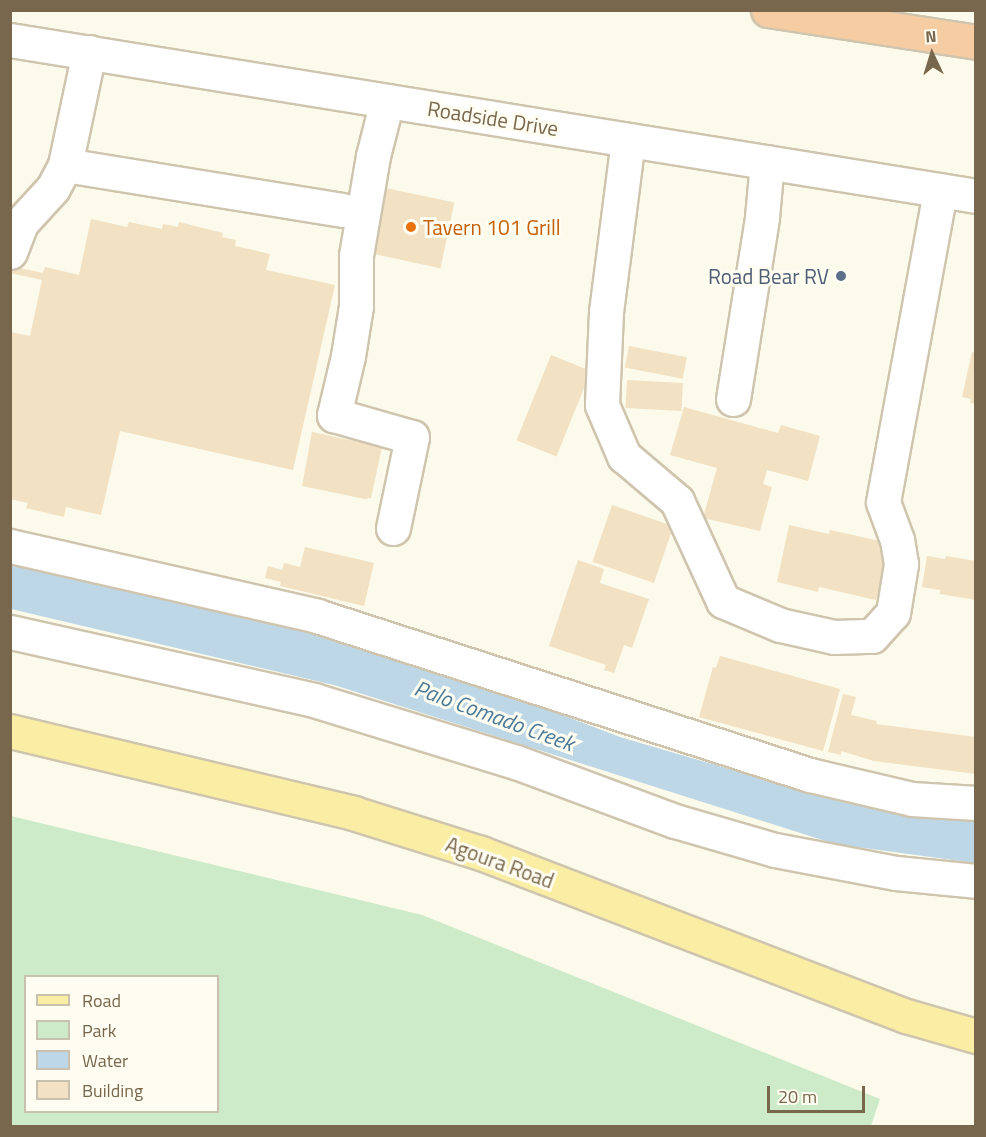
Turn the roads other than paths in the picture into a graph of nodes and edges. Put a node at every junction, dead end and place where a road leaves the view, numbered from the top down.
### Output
1 (768, 10) edge
2 (10, 40) edge
3 (975, 42) edge
4 (89, 52) junction
5 (387, 101) junction
6 (628, 140) junction
7 (767, 162) junction
8 (65, 165) junction
9 (940, 190) junction
10 (975, 196) edge
11 (342, 210) dead end
12 (10, 252) edge
13 (733, 399) dead end
14 (393, 528) dead end
15 (10, 546) edge
16 (10, 632) edge
17 (10, 731) edge
18 (975, 803) edge
19 (975, 881) edge
20 (975, 1036) edge

1 - 3 highway
2 - 4 street, Roadside Drive
4 - 5 street, Roadside Drive
4 - 8 street
5 - 6 street, Roadside Drive
5 - 14 street
6 - 7 street, Roadside Drive
6 - 9 street
7 - 9 street, Roadside Drive
7 - 13 street
8 - 11 street
8 - 12 street
9 - 10 street, Roadside Drive
15 - 18 street
16 - 19 street
17 - 20 main road, Agoura Road

